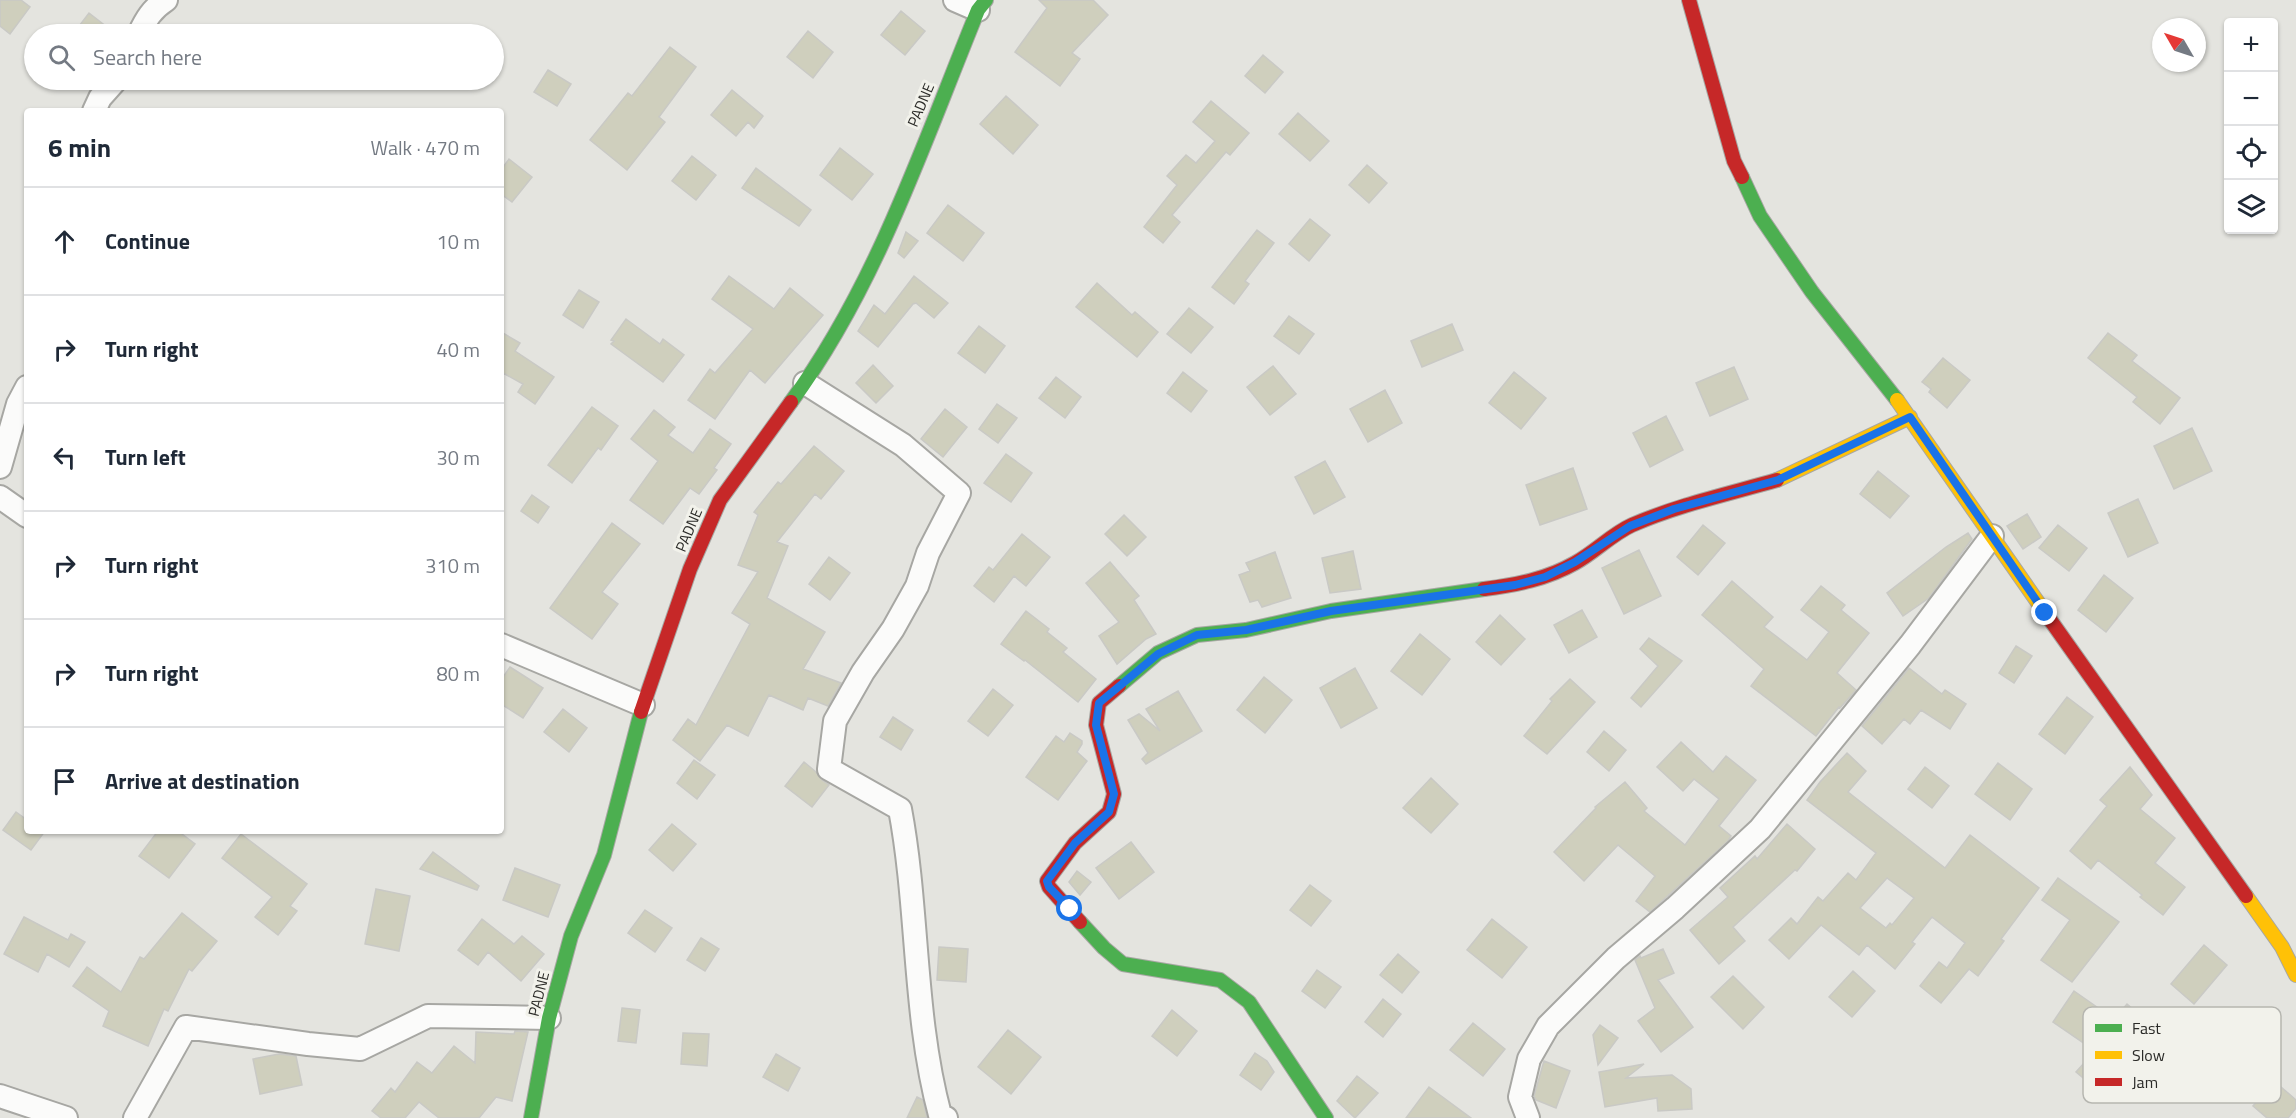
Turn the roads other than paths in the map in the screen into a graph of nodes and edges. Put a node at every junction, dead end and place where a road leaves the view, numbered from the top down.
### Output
1 (166, 0) edge
2 (955, 0) edge
3 (1689, 0) edge
4 (982, 5) edge
5 (144, 24) edge
6 (107, 90) edge
7 (95, 108) edge
8 (805, 383) junction
9 (24, 393) edge
10 (1910, 417) junction
11 (0, 467) edge
12 (0, 496) edge
13 (24, 514) edge
14 (1992, 536) junction
15 (504, 646) edge
16 (643, 705) junction
17 (2296, 975) edge
18 (549, 1018) junction
19 (0, 1096) edge
20 (66, 1118) edge
21 (135, 1118) edge
22 (531, 1118) edge
23 (946, 1118) edge
24 (1326, 1118) edge
25 (1528, 1118) edge

1 - 5 street
2 - 4 street
3 - 10 street
4 - 8 street, PADNE
6 - 7 street
8 - 16 street, PADNE
8 - 23 street
9 - 11 street
10 - 14 street
10 - 24 street
12 - 13 street
14 - 17 street
14 - 25 street
15 - 16 street
16 - 18 street, PADNE
18 - 21 street
18 - 22 street, PADNE
19 - 20 street

